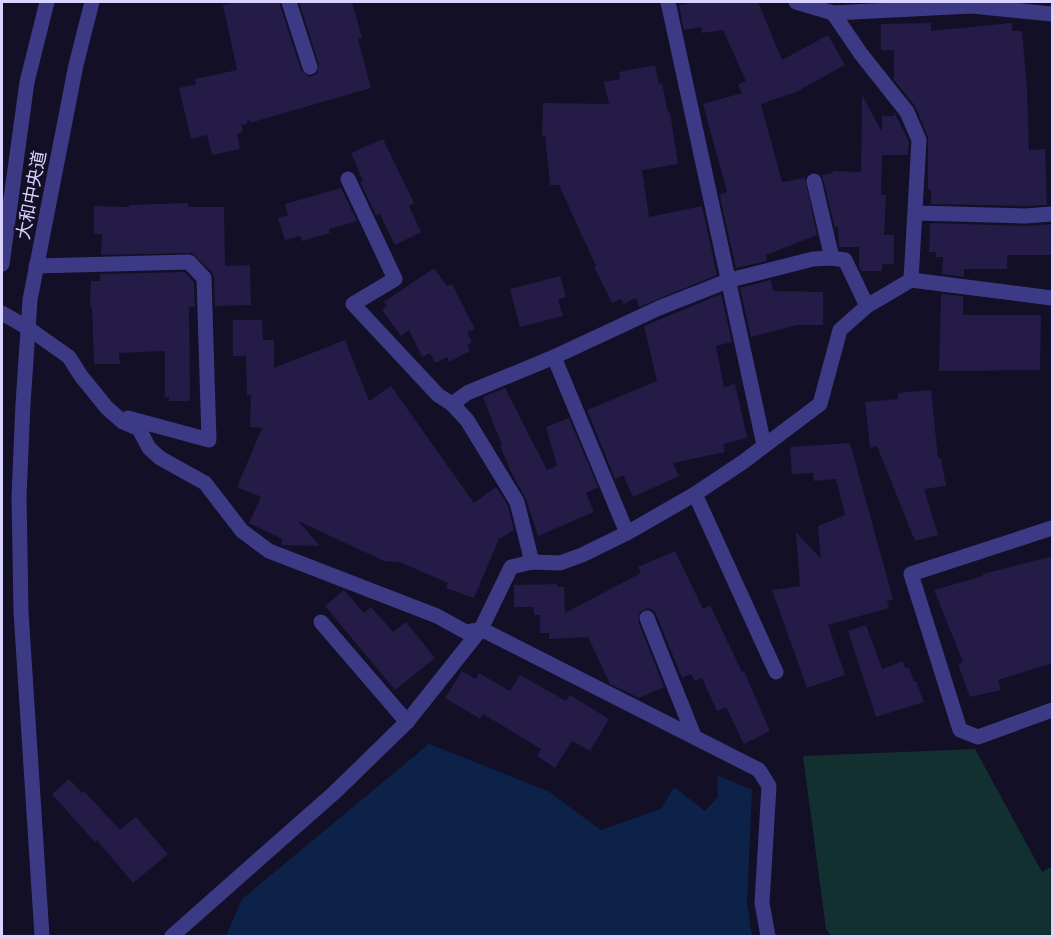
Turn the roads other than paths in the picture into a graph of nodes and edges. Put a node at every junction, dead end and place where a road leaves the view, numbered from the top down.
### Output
1 (47, 2) edge
2 (92, 2) edge
3 (289, 2) edge
4 (668, 2) edge
5 (796, 2) edge
6 (833, 13) junction
7 (1053, 14) edge
8 (310, 67) dead end
9 (348, 179) dead end
10 (814, 181) dead end
11 (916, 213) junction
12 (1053, 214) edge
13 (832, 258) junction
14 (2, 264) edge
15 (36, 266) junction
16 (730, 280) junction
17 (911, 280) junction
18 (1053, 298) edge
19 (867, 306) junction
20 (2, 313) edge
21 (28, 328) junction
22 (554, 357) junction
23 (452, 404) junction
24 (114, 414) junction
25 (764, 445) junction
26 (695, 494) junction
27 (1053, 528) edge
28 (627, 534) junction
29 (532, 562) junction
30 (647, 618) dead end
31 (321, 622) dead end
32 (481, 629) junction
33 (776, 672) dead end
34 (1053, 710) edge
35 (407, 722) junction
36 (694, 736) junction
37 (42, 936) edge
38 (172, 936) edge
39 (768, 936) edge

1 - 14 street, 大和中央道
2 - 15 street, 大和中央道
3 - 8 street
4 - 16 street
5 - 6 street
6 - 7 street
6 - 11 street
9 - 23 street
10 - 13 street
11 - 12 street
11 - 17 street
13 - 16 street
13 - 19 street
15 - 21 street, 大和中央道
15 - 24 street
16 - 22 street
16 - 25 street
17 - 18 street
17 - 19 street
19 - 25 street
20 - 21 street
21 - 24 street
21 - 37 street, 大和中央道
22 - 23 street
22 - 28 street
23 - 29 street
24 - 32 street
25 - 26 street
26 - 28 street
26 - 33 street
27 - 34 street
28 - 29 street
29 - 32 street
30 - 36 street
31 - 35 street
32 - 35 street
32 - 36 street
35 - 38 street
36 - 39 street

